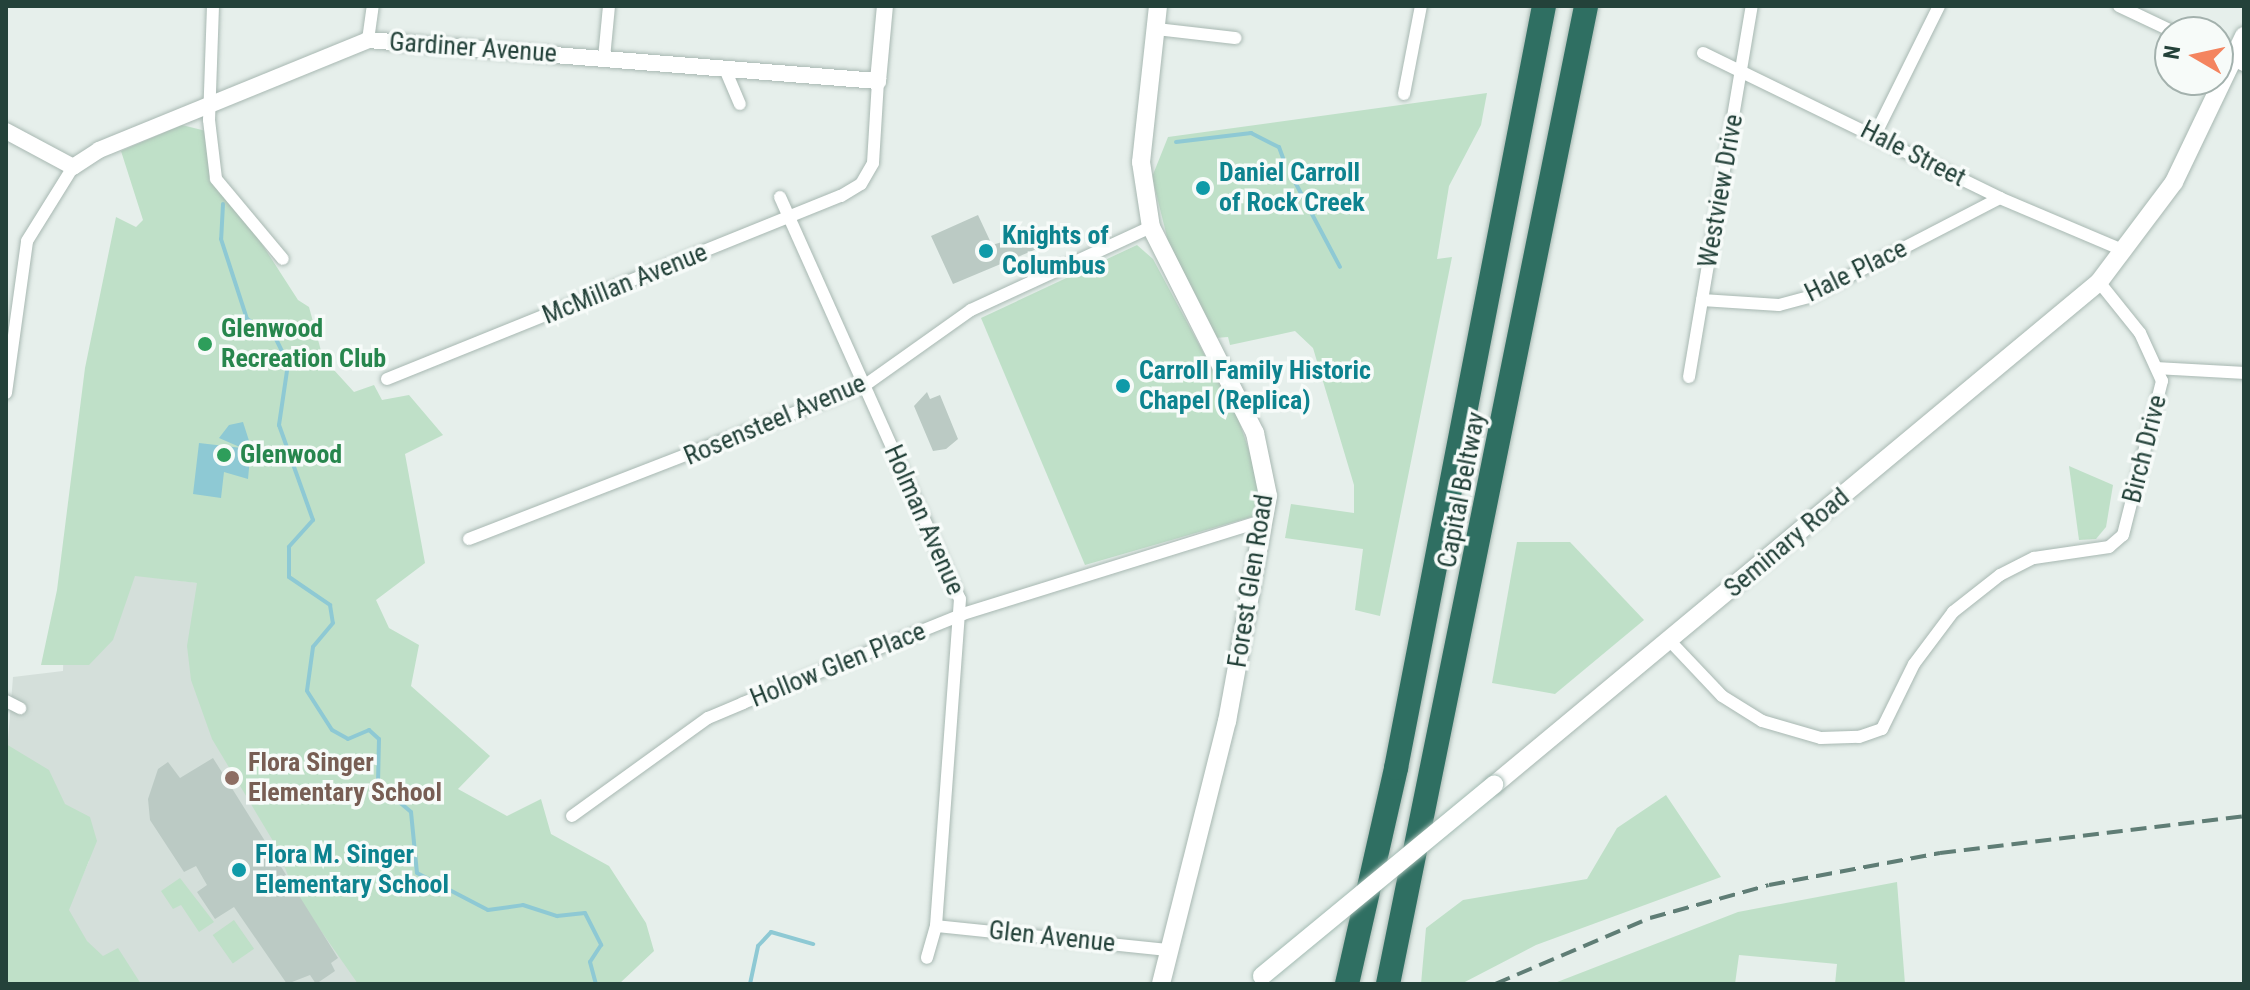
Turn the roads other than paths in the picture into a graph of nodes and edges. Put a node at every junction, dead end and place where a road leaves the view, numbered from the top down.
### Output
1 (213, 6) edge
2 (373, 6) edge
3 (609, 6) edge
4 (885, 6) edge
5 (1158, 6) edge
6 (1421, 6) edge
7 (1544, 6) edge
8 (1586, 6) edge
9 (1752, 6) edge
10 (1939, 6) edge
11 (2119, 6) edge
12 (2154, 23) edge
13 (1156, 29) junction
14 (2244, 36) edge
15 (1235, 38) dead end
16 (368, 40) junction
17 (1703, 53) dead end
18 (2234, 54) edge
19 (604, 58) junction
20 (725, 69) junction
21 (1741, 71) junction
22 (878, 81) junction
23 (1404, 94) dead end
24 (2214, 96) edge
25 (212, 102) junction
26 (740, 104) dead end
27 (6, 131) edge
28 (1875, 135) junction
29 (73, 167) junction
30 (780, 197) dead end
31 (2000, 198) junction
32 (790, 219) junction
33 (1151, 227) junction
34 (2125, 251) junction
35 (283, 259) dead end
36 (2099, 282) junction
37 (1702, 300) junction
38 (10, 324) edge
39 (2157, 368) junction
40 (2244, 373) edge
41 (1689, 377) dead end
42 (387, 379) dead end
43 (864, 386) junction
44 (6, 393) edge
45 (1265, 520) junction
46 (469, 539) dead end
47 (963, 614) junction
48 (1669, 640) junction
49 (6, 701) edge
50 (20, 708) dead end
51 (572, 816) dead end
52 (936, 926) junction
53 (1169, 950) junction
54 (927, 958) dead end
55 (1257, 980) edge
56 (1163, 982) edge
57 (1347, 984) edge
58 (1388, 984) edge

1 - 25 street
2 - 16 street
3 - 19 street
4 - 22 street
5 - 13 main road, Forest Glen Road
6 - 23 street
7 - 57 highway, Capital Beltway
8 - 58 highway, Capital Beltway
9 - 21 street, Westview Drive
10 - 28 street
11 - 12 street
13 - 15 street
13 - 33 main road, Forest Glen Road
14 - 18 main road, Seminary Road
16 - 19 street, Gardiner Avenue
16 - 25 street, Gardiner Avenue
17 - 21 street, Hale Street
19 - 20 street, Gardiner Avenue
20 - 22 street, Gardiner Avenue
20 - 26 street
21 - 28 street, Hale Street
21 - 37 street, Westview Drive
22 - 32 street, McMillan Avenue
24 - 34 main road, Seminary Road
25 - 29 street, Gardiner Avenue
25 - 35 street
27 - 29 street
28 - 31 street, Hale Street
29 - 38 street
30 - 32 street, Holman Avenue
31 - 34 street, Hale Street
31 - 37 street, Hale Place
32 - 42 street, McMillan Avenue
32 - 43 street, Holman Avenue
33 - 43 street, Rosensteel Avenue
33 - 45 main road, Forest Glen Road
34 - 36 main road, Seminary Road
36 - 39 street, Birch Drive
36 - 48 main road, Seminary Road
37 - 41 street, Westview Drive
38 - 44 street
39 - 40 street
39 - 48 street, Birch Drive
43 - 46 street, Rosensteel Avenue
43 - 47 street, Holman Avenue
45 - 47 street, Hollow Glen Place
45 - 53 main road, Forest Glen Road
47 - 51 street, Hollow Glen Place
47 - 52 street, Holman Avenue
48 - 55 main road, Seminary Road, bridge
49 - 50 street
52 - 53 street, Glen Avenue
52 - 54 street, Holman Avenue
53 - 56 main road, Forest Glen Road

